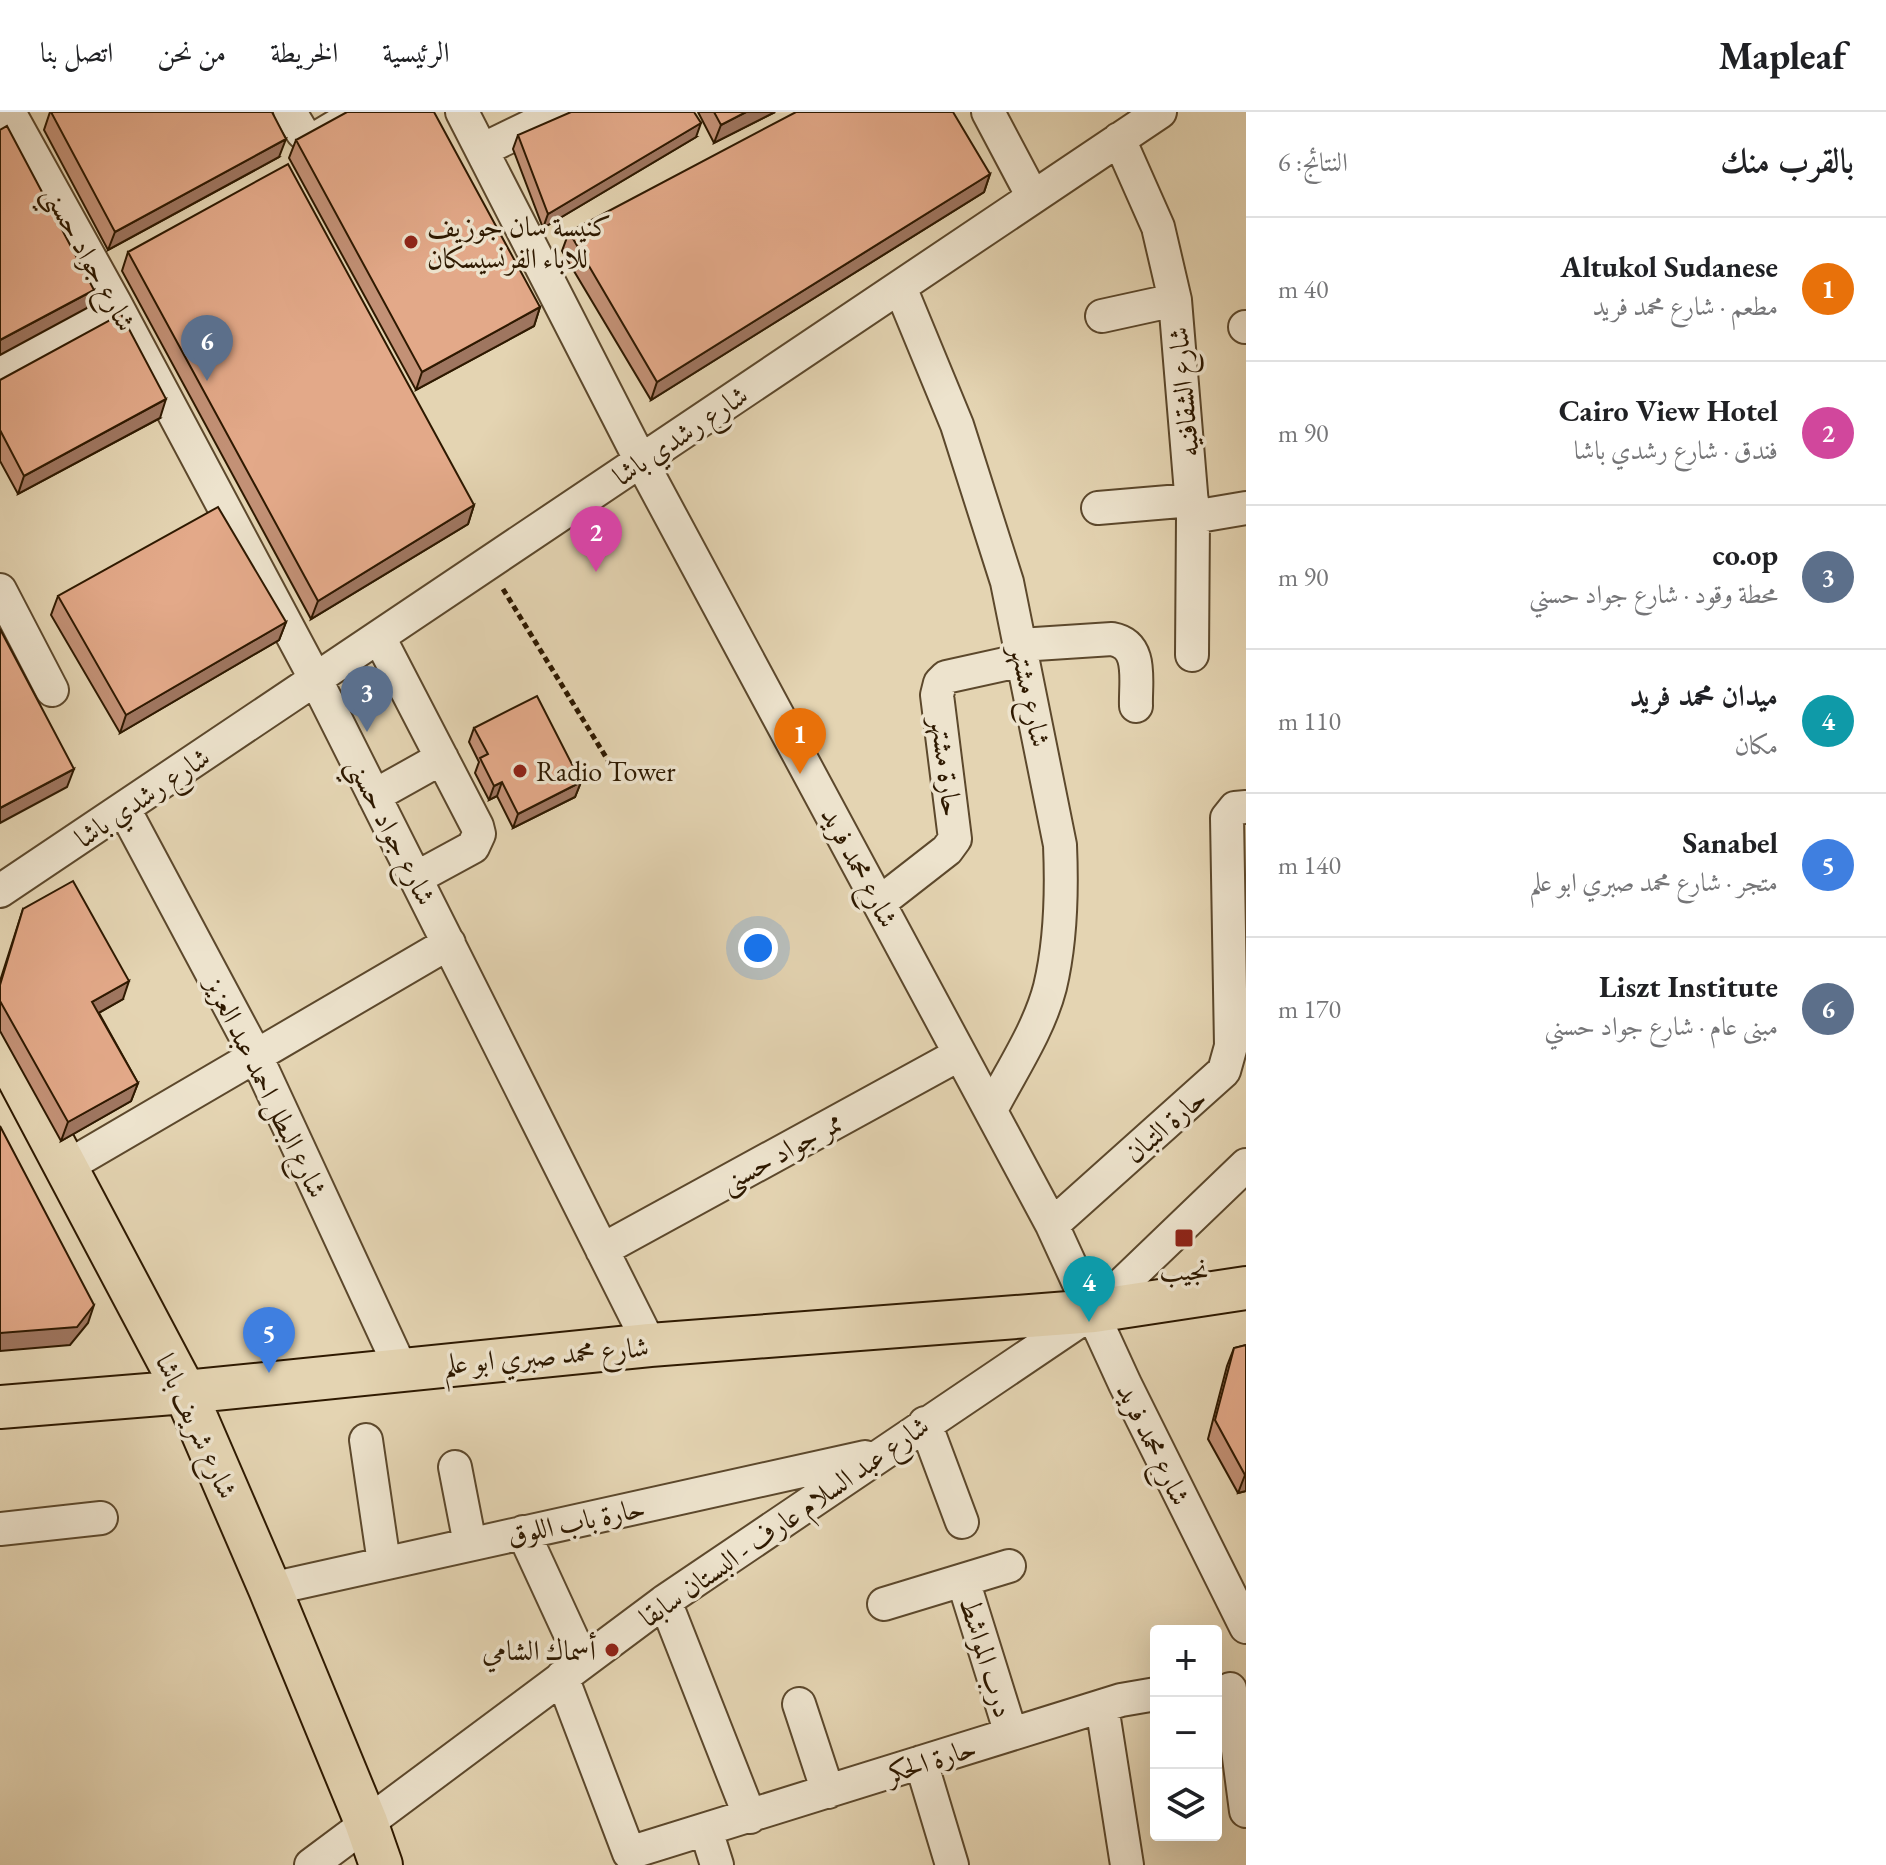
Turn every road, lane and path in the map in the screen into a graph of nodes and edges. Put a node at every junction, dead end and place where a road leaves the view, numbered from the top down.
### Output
1 (290, 112) edge
2 (360, 112) edge
3 (462, 112) edge
4 (560, 112) edge
5 (988, 112) edge
6 (1160, 112) edge
7 (15, 119) edge
8 (1119, 139) junction
9 (482, 150) junction
10 (1033, 197) junction
11 (900, 287) junction
12 (1175, 300) junction
13 (115, 303) junction
14 (1102, 316) dead end
15 (0, 370) edge
16 (641, 461) junction
17 (1098, 508) dead end
18 (1193, 508) junction
19 (1246, 508) edge
20 (488, 564) junction
21 (0, 590) edge
22 (379, 637) junction
23 (1022, 653) junction
24 (1192, 655) dead end
25 (316, 680) junction
26 (52, 690) dead end
27 (1136, 706) dead end
28 (442, 758) junction
29 (612, 767) dead end
30 (374, 796) junction
31 (124, 809) junction
32 (1239, 809) edge
33 (416, 878) junction
34 (0, 891) edge
35 (1238, 892) edge
36 (879, 903) junction
37 (449, 943) junction
38 (0, 1043) edge
39 (960, 1054) junction
40 (256, 1056) junction
41 (991, 1110) junction
42 (1246, 1165) edge
43 (66, 1167) junction
44 (1052, 1225) junction
45 (602, 1250) junction
46 (1246, 1288) edge
47 (1094, 1311) junction
48 (650, 1345) junction
49 (401, 1369) junction
50 (185, 1392) junction
51 (0, 1407) edge
52 (925, 1423) junction
53 (366, 1440) dead end
54 (882, 1453) junction
55 (455, 1467) dead end
56 (101, 1518) dead end
57 (962, 1522) dead end
58 (0, 1529) edge
59 (523, 1532) junction
60 (470, 1544) junction
61 (384, 1563) junction
62 (1009, 1566) dead end
63 (1234, 1576) edge
64 (963, 1580) junction
65 (270, 1589) junction
66 (665, 1601) junction
67 (884, 1604) dead end
68 (1246, 1627) edge
69 (572, 1670) junction
70 (1231, 1689) edge
71 (1150, 1695) edge
72 (799, 1704) dead end
73 (1102, 1706) junction
74 (1011, 1734) junction
75 (921, 1762) junction
76 (828, 1792) junction
77 (1246, 1811) edge
78 (750, 1817) junction
79 (366, 1822) junction
80 (706, 1830) junction
81 (631, 1859) edge
82 (311, 1865) edge
83 (381, 1865) edge
84 (717, 1865) edge
85 (952, 1865) edge
86 (1127, 1865) edge

1 - 2 street
3 - 9 street, شارع محمد فريد
4 - 9 street
5 - 10 street
6 - 8 street, شارع رشدي باشا
7 - 13 street, شارع جواد حسني
8 - 10 street, شارع رشدي باشا
8 - 12 street, شارع الشقافنيه
9 - 16 street, شارع محمد فريد
10 - 11 street, شارع رشدي باشا
11 - 16 street, شارع رشدي باشا
11 - 23 street, شارع مشتهر
12 - 14 street
12 - 18 street, شارع الشقافنيه
13 - 15 street
13 - 25 street, شارع جواد حسني
16 - 20 street, شارع رشدي باشا
16 - 36 street, شارع محمد فريد
17 - 18 street
18 - 19 street
18 - 24 street, شارع الشقافنيه
20 - 22 street, شارع رشدي باشا
20 - 29 path
21 - 26 street
22 - 25 street, شارع رشدي باشا
22 - 28 street
23 - 27 street
23 - 36 street, حارة مشتهر
23 - 41 street, شارع مشتهر
25 - 30 street, شارع جواد حسني
25 - 31 street, شارع رشدي باشا
28 - 30 street
28 - 33 street
30 - 33 street, شارع جواد حسني
31 - 34 street, شارع رشدي باشا
31 - 40 street, شارع البطل احمد عبد العزيز
32 - 35 street, حارة التبان
33 - 37 street, شارع جواد حسني
35 - 44 street, حارة التبان
36 - 39 street, شارع محمد فريد
37 - 40 street
37 - 45 street, شارع جواد حسني
38 - 43 main road, شارع شريف باشا
39 - 41 street, شارع محمد فريد
39 - 45 street, ممر جواد حسنى
40 - 43 street
40 - 49 street, شارع البطل احمد عبد العزيز
41 - 44 street, شارع محمد فريد
42 - 47 street, شارع عبد السلام عارف - البستان سابقا
43 - 50 main road, شارع شريف باشا
44 - 47 street, شارع محمد فريد
45 - 48 street, شارع جواد حسني
46 - 47 main road, شارع محمد صبري ابو علم
47 - 48 main road, شارع محمد صبري ابو علم
47 - 52 street, شارع عبد السلام عارف - البستان سابقا
47 - 63 street, شارع محمد فريد
48 - 49 main road, شارع محمد صبري ابو علم
49 - 50 main road, شارع محمد صبري ابو علم
50 - 51 main road, شارع محمد صبري ابو علم
50 - 65 main road, شارع شريف باشا
52 - 54 street, شارع عبد السلام عارف - البستان سابقا
52 - 57 street
53 - 61 street
54 - 59 street, حارة باب اللوق
54 - 66 street, شارع عبد السلام عارف - البستان سابقا
55 - 60 street
56 - 58 street
59 - 60 street, حارة باب اللوق
59 - 69 street, حارة الحكر
60 - 61 street, حارة باب اللوق
61 - 65 street, حارة باب اللوق
62 - 64 street
63 - 68 street, شارع محمد فريد
64 - 67 street
64 - 74 street, درب المواشط
65 - 79 main road, شارع شريف باشا
66 - 69 street, شارع عبد السلام عارف - البستان سابقا
66 - 78 street
69 - 79 street, شارع عبد السلام عارف - البستان سابقا
69 - 81 street, حارة الحكر
70 - 77 street
71 - 73 street, حارة الحكر
72 - 76 street
73 - 74 street, حارة الحكر
73 - 86 street
74 - 75 street, حارة الحكر
75 - 76 street, حارة الحكر
75 - 85 street
76 - 78 street, حارة الحكر
78 - 80 street, حارة الحكر
79 - 82 street, شارع عبد السلام عارف - البستان سابقا
79 - 83 main road, شارع شريف باشا
80 - 81 street, حارة الحكر
80 - 84 street

